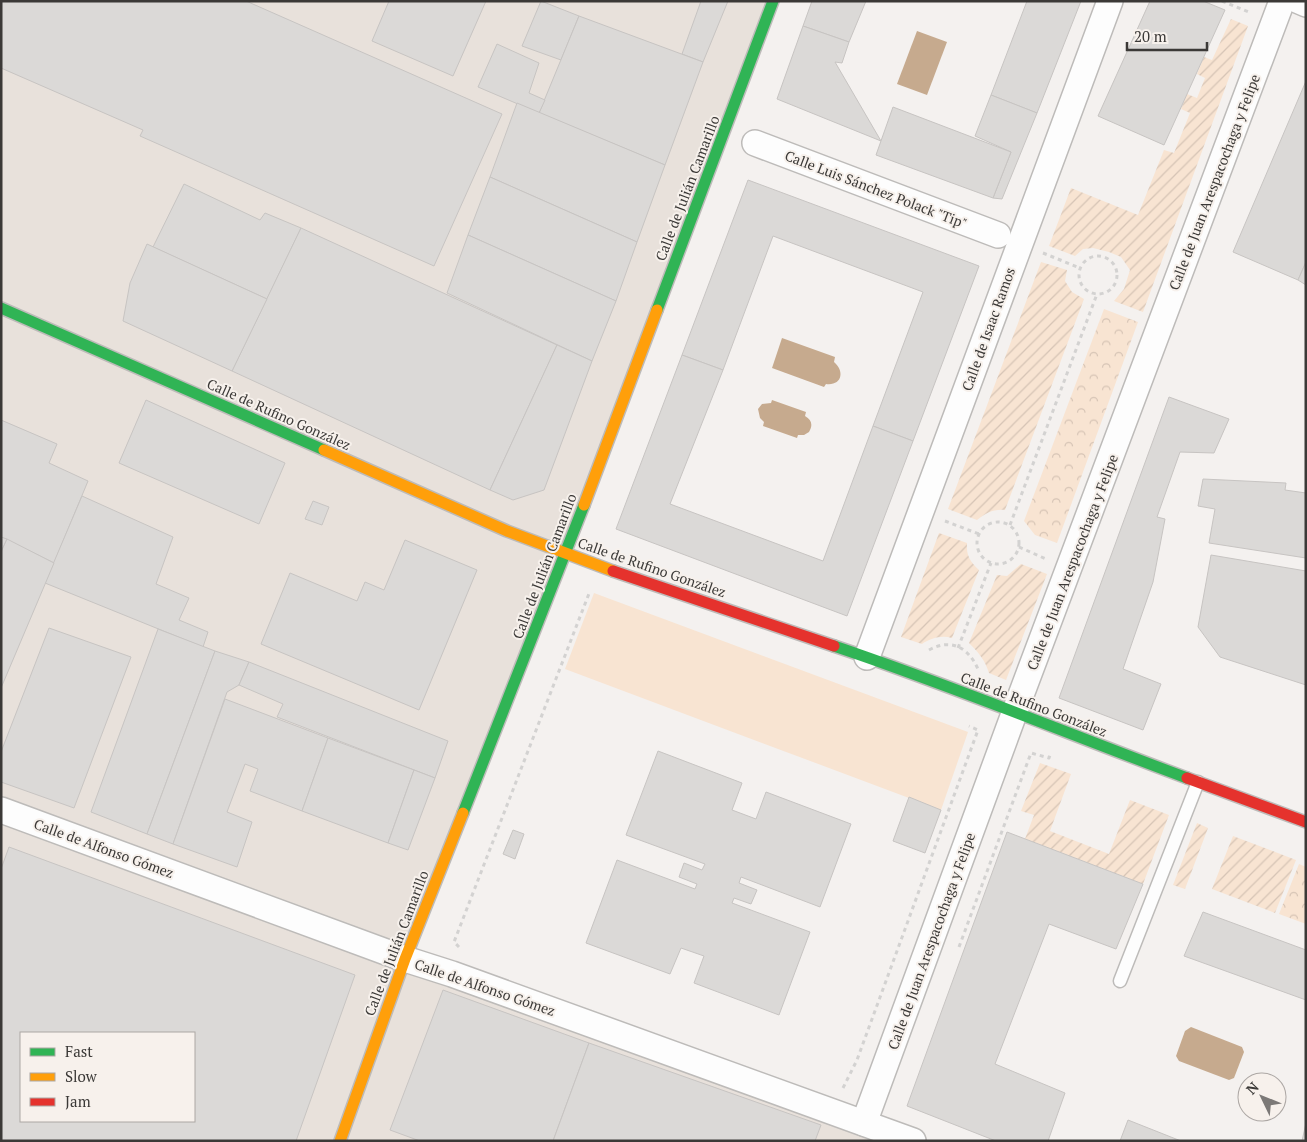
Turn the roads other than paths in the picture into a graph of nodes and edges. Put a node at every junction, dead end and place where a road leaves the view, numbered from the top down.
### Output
1 (773, 1) edge
2 (1110, 1) edge
3 (1282, 1) edge
4 (1299, 1) edge
5 (1306, 4) edge
6 (755, 143) dead end
7 (998, 235) dead end
8 (1, 308) edge
9 (565, 552) junction
10 (867, 657) junction
11 (1015, 711) junction
12 (1198, 782) junction
13 (1, 810) edge
14 (1306, 822) edge
15 (405, 959) junction
16 (1120, 981) dead end
17 (864, 1123) junction
18 (340, 1141) edge
19 (912, 1141) edge

1 - 9 street, Calle de Julián Camarillo
2 - 10 street, Calle de Isaac Ramos
3 - 11 street, Calle de Juan Arespacochaga y Felipe
4 - 5 street
6 - 7 street, Calle Luis Sánchez Polack "Tip"
8 - 9 street, Calle de Rufino González
9 - 10 street, Calle de Rufino González
9 - 15 street, Calle de Julián Camarillo
10 - 11 street, Calle de Rufino González
11 - 12 street, Calle de Rufino González
11 - 17 street, Calle de Juan Arespacochaga y Felipe
12 - 14 street, Calle de Rufino González
12 - 16 lane
13 - 15 street, Calle de Alfonso Gómez
15 - 17 street, Calle de Alfonso Gómez
15 - 18 street, Calle de Julián Camarillo
17 - 19 street, Calle de Alfonso Gómez

